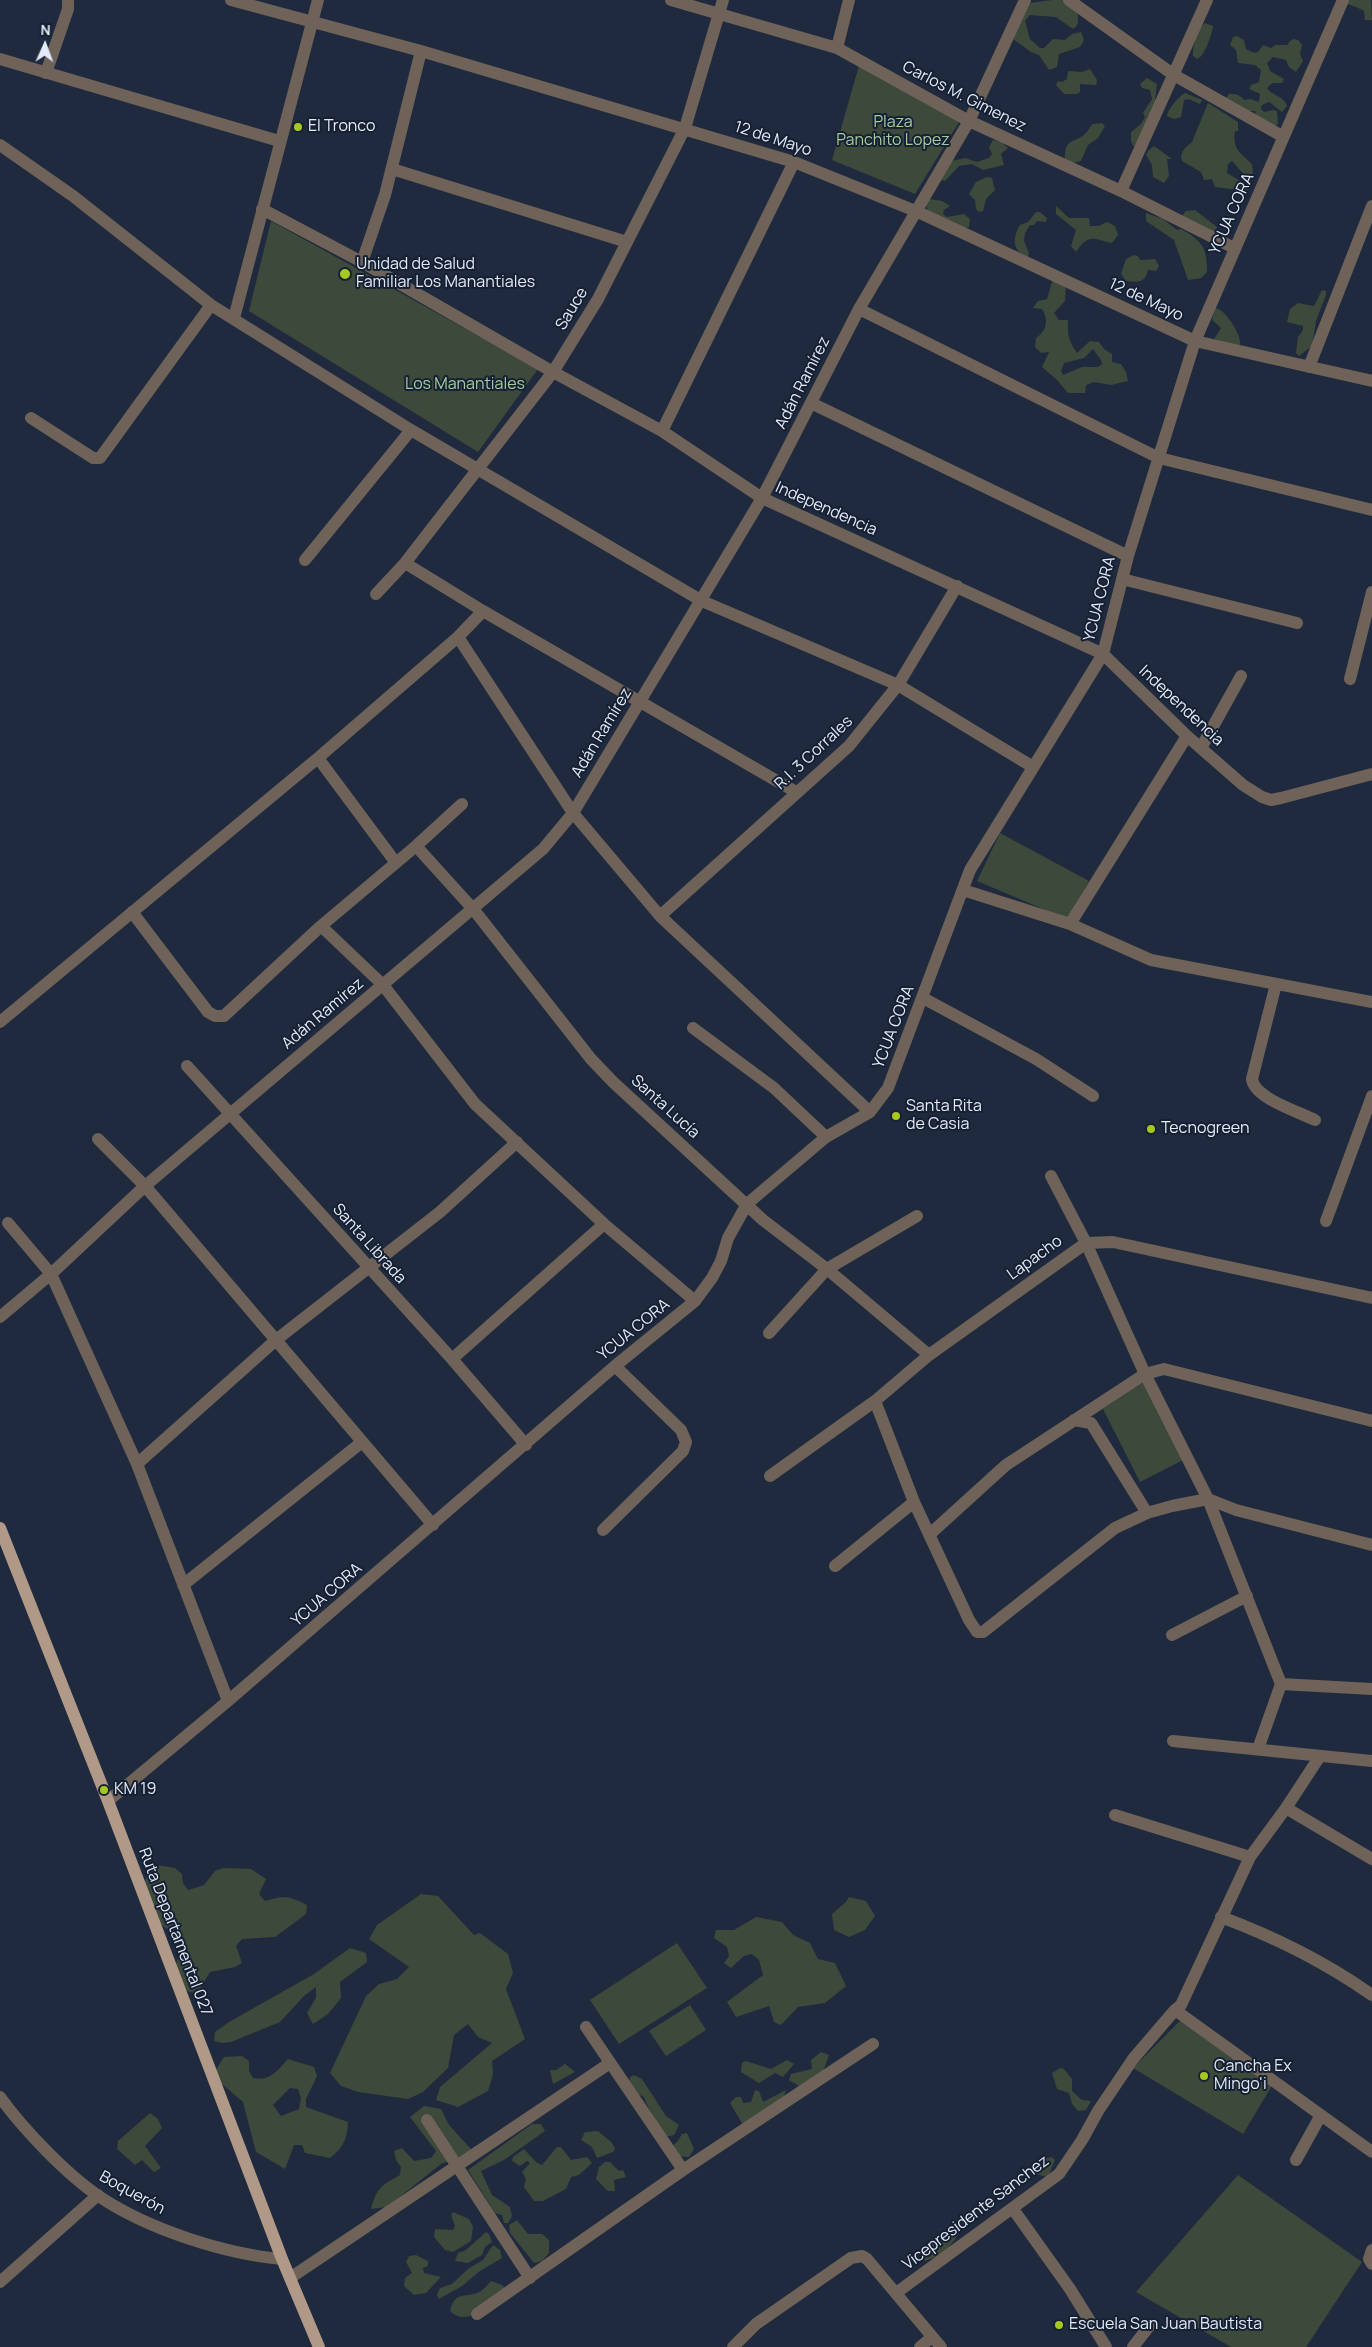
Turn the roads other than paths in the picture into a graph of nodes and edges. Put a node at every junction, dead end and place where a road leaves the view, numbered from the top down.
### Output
1 (68, 0) edge
2 (231, 0) edge
3 (318, 0) edge
4 (671, 0) edge
5 (723, 0) edge
6 (849, 0) edge
7 (1025, 0) edge
8 (1069, 0) edge
9 (1207, 0) edge
10 (1343, 0) edge
11 (719, 13) junction
12 (312, 22) junction
13 (837, 48) junction
14 (421, 51) junction
15 (0, 60) edge
16 (46, 73) junction
17 (1174, 75) junction
18 (969, 121) junction
19 (685, 128) junction
20 (1282, 136) junction
21 (279, 141) junction
22 (0, 144) edge
23 (794, 162) junction
24 (392, 169) junction
25 (1120, 191) junction
26 (1372, 206) edge
27 (262, 209) junction
28 (918, 212) junction
29 (627, 242) junction
30 (1234, 248) junction
31 (362, 262) junction
32 (211, 305) junction
33 (860, 309) junction
34 (234, 318) junction
35 (1195, 341) junction
36 (1309, 367) junction
37 (553, 372) junction
38 (1372, 381) edge
39 (811, 402) junction
40 (31, 418) dead end
41 (411, 430) junction
42 (662, 431) junction
43 (1159, 458) junction
44 (478, 470) junction
45 (762, 498) junction
46 (1372, 510) edge
47 (1128, 556) junction
48 (305, 560) dead end
49 (405, 563) junction
50 (1122, 579) junction
51 (957, 586) junction
52 (1372, 592) edge
53 (376, 594) dead end
54 (702, 601) junction
55 (483, 611) junction
56 (1297, 623) dead end
57 (458, 637) junction
58 (1103, 654) junction
59 (1241, 676) dead end
60 (1350, 679) dead end
61 (898, 685) junction
62 (639, 701) junction
63 (1187, 736) junction
64 (1201, 748) junction
65 (318, 758) junction
66 (1033, 767) junction
67 (1372, 774) edge
68 (796, 792) junction
69 (462, 804) dead end
70 (573, 813) junction
71 (416, 846) junction
72 (396, 863) junction
73 (963, 890) junction
74 (474, 910) junction
75 (132, 912) junction
76 (660, 916) junction
77 (1070, 924) junction
78 (321, 926) junction
79 (1276, 984) junction
80 (383, 985) junction
81 (923, 998) junction
82 (1372, 1002) edge
83 (0, 1022) edge
84 (692, 1028) dead end
85 (187, 1066) dead end
86 (1093, 1096) dead end
87 (1372, 1096) edge
88 (870, 1112) junction
89 (231, 1113) junction
90 (1315, 1120) dead end
91 (826, 1137) junction
92 (98, 1139) dead end
93 (517, 1142) junction
94 (1051, 1176) dead end
95 (145, 1186) junction
96 (747, 1204) junction
97 (917, 1216) dead end
98 (1326, 1222) dead end
99 (8, 1223) dead end
100 (604, 1224) junction
101 (1086, 1242) junction
102 (368, 1269) junction
103 (827, 1269) junction
104 (51, 1274) junction
105 (1372, 1298) edge
106 (695, 1301) junction
107 (0, 1317) edge
108 (768, 1334) dead end
109 (276, 1340) junction
110 (929, 1354) junction
111 (452, 1359) junction
112 (615, 1366) junction
113 (1145, 1374) junction
114 (875, 1401) junction
115 (1074, 1420) junction
116 (1372, 1421) edge
117 (362, 1442) junction
118 (526, 1445) junction
119 (137, 1464) junction
120 (770, 1476) dead end
121 (1208, 1499) junction
122 (914, 1502) junction
123 (1147, 1513) junction
124 (433, 1525) junction
125 (0, 1528) edge
126 (603, 1530) dead end
127 (930, 1534) junction
128 (1372, 1546) edge
129 (836, 1566) dead end
130 (183, 1584) junction
131 (1247, 1596) junction
132 (1172, 1635) dead end
133 (1281, 1684) junction
134 (1372, 1689) edge
135 (228, 1701) junction
136 (1173, 1741) dead end
137 (1258, 1749) junction
138 (1320, 1756) junction
139 (1372, 1760) edge
140 (108, 1801) junction
141 (1286, 1808) junction
142 (1115, 1815) dead end
143 (1250, 1857) junction
144 (1372, 1859) edge
145 (1221, 1917) junction
146 (1372, 1995) edge
147 (1175, 2010) junction
148 (586, 2027) dead end
149 (873, 2044) dead end
150 (610, 2063) junction
151 (0, 2097) edge
152 (1321, 2115) junction
153 (427, 2120) dead end
154 (1372, 2152) edge
155 (1296, 2160) dead end
156 (457, 2165) junction
157 (683, 2170) junction
158 (98, 2196) junction
159 (1013, 2209) junction
160 (1372, 2250) edge
161 (282, 2259) junction
162 (1372, 2264) edge
163 (290, 2278) junction
164 (530, 2278) junction
165 (0, 2282) edge
166 (896, 2293) junction
167 (477, 2314) dead end
168 (1150, 2325) dead end
169 (932, 2337) junction
170 (319, 2347) edge
171 (733, 2347) edge
172 (920, 2347) edge
173 (941, 2347) edge
174 (1106, 2347) edge
175 (1133, 2347) edge

1 - 16 street
2 - 12 street, 12 de Mayo
3 - 12 street
4 - 11 street, Carlos M. Gimenez
5 - 11 street, Sauce
6 - 13 street
7 - 18 street, Adán Ramírez
8 - 17 street
9 - 17 street
10 - 20 street, YCUA CORA
11 - 13 street, Carlos M. Gimenez
11 - 19 street, Sauce
12 - 14 street, 12 de Mayo
12 - 21 street
13 - 18 street, Carlos M. Gimenez
14 - 19 street, 12 de Mayo
14 - 24 street
15 - 16 street
16 - 21 street
17 - 20 street
17 - 25 street
18 - 25 street, Carlos M. Gimenez
18 - 28 street, Adán Ramírez
19 - 23 street, 12 de Mayo
19 - 29 street, Sauce
20 - 30 street, YCUA CORA
21 - 27 street
22 - 32 street
23 - 28 street, 12 de Mayo
23 - 42 street
24 - 29 street
24 - 31 street
25 - 30 street, Carlos M. Gimenez
26 - 36 street
27 - 31 street, Independencia
27 - 34 street
28 - 33 street, Adán Ramírez
28 - 35 street, 12 de Mayo
29 - 37 street, Sauce
30 - 35 street, YCUA CORA
31 - 37 street, Independencia
32 - 34 street
32 - 40 street
33 - 39 street, Adán Ramírez
33 - 43 street
34 - 41 street
35 - 36 street, 12 de Mayo
35 - 43 street, YCUA CORA
36 - 38 street, 12 de Mayo
37 - 42 street, Independencia
37 - 44 street, Sauce
39 - 45 street, Adán Ramírez
39 - 47 street
41 - 44 street
41 - 48 street
42 - 45 street, Independencia
43 - 46 street
43 - 47 street, YCUA CORA
44 - 49 street, Sauce
44 - 54 street
45 - 51 street, Independencia
45 - 54 street, Adán Ramírez
47 - 50 street, YCUA CORA
49 - 53 street, Sauce
49 - 55 street
50 - 56 street
50 - 58 street, YCUA CORA
51 - 58 street, Independencia
51 - 61 street, R.I. 3 Corrales
52 - 60 street
54 - 61 street
54 - 62 street, Adán Ramírez
55 - 57 street
55 - 62 street
57 - 65 street
57 - 70 street
58 - 63 street, Independencia
58 - 66 street, YCUA CORA
59 - 64 street
61 - 66 street
61 - 68 street, R.I. 3 Corrales
62 - 68 street
62 - 70 street, Adán Ramírez
63 - 64 street, Independencia
63 - 77 street
64 - 67 street, Independencia
65 - 72 street
65 - 75 street
66 - 73 street, YCUA CORA
68 - 76 street, R.I. 3 Corrales
69 - 71 street
70 - 74 street, Adán Ramírez
70 - 76 street
71 - 72 street
71 - 74 street, Santa Lucía
72 - 78 street
73 - 77 street
73 - 81 street, YCUA CORA
74 - 80 street, Adán Ramírez
74 - 96 street, Santa Lucía
75 - 78 street
75 - 83 street
76 - 88 street
77 - 79 street
78 - 80 street
79 - 82 street
79 - 90 street
80 - 89 street, Adán Ramírez
80 - 93 street
81 - 86 street
81 - 88 street, YCUA CORA
84 - 91 street
85 - 89 street, Santa Librada
87 - 98 street
88 - 91 street, YCUA CORA
89 - 95 street, Adán Ramírez
89 - 102 street, Santa Librada
91 - 96 street, YCUA CORA
92 - 95 street
93 - 100 street
93 - 102 street
94 - 101 street
95 - 104 street, Adán Ramírez
95 - 109 street
96 - 103 street, Santa Lucía
96 - 106 street, YCUA CORA
97 - 103 street
99 - 104 street
100 - 106 street
100 - 111 street
101 - 105 street, Lapacho
101 - 110 street, Lapacho
101 - 113 street
102 - 109 street
102 - 111 street, Santa Librada
103 - 108 street
103 - 110 street, Santa Lucía
104 - 107 street, Adán Ramírez
104 - 119 street
106 - 112 street, YCUA CORA
109 - 117 street
109 - 119 street
110 - 114 street, Lapacho
111 - 118 street, Santa Librada
112 - 118 street, YCUA CORA
112 - 126 street
113 - 115 street
113 - 116 street
113 - 121 street
114 - 120 street, Lapacho
114 - 122 street
115 - 123 street
115 - 127 street
117 - 124 street
117 - 130 street
118 - 124 street, YCUA CORA
119 - 130 street
121 - 123 street
121 - 128 street
121 - 131 street
122 - 127 street
122 - 129 street
123 - 127 street
124 - 135 street, YCUA CORA
125 - 140 main road, Ruta Departamental 027
130 - 135 street
131 - 132 street
131 - 133 street
133 - 134 street
133 - 137 street
135 - 140 street, YCUA CORA
136 - 137 street
137 - 138 street
138 - 139 street
138 - 141 street, Vicepresidente Sanchez
140 - 161 main road, Ruta Departamental 027
141 - 143 street, Vicepresidente Sanchez
141 - 144 street
142 - 143 street
143 - 145 street, Vicepresidente Sanchez
145 - 146 street
145 - 147 street, Vicepresidente Sanchez
147 - 152 street
147 - 159 street, Vicepresidente Sanchez
148 - 150 street
149 - 157 street
150 - 156 street
150 - 157 street
151 - 158 street, Boquerón
152 - 154 street
152 - 155 street
153 - 156 street
156 - 163 street
156 - 164 street
157 - 164 street
158 - 161 street, Boquerón
158 - 165 street
159 - 166 street, Vicepresidente Sanchez
159 - 174 street
160 - 162 street
161 - 163 main road, Ruta Departamental 027
163 - 170 main road, Ruta Departamental 027
164 - 167 street
166 - 169 street, Vicepresidente Sanchez
166 - 171 street, Vicepresidente Sanchez
168 - 175 street
169 - 172 street
169 - 173 street, Vicepresidente Sanchez

